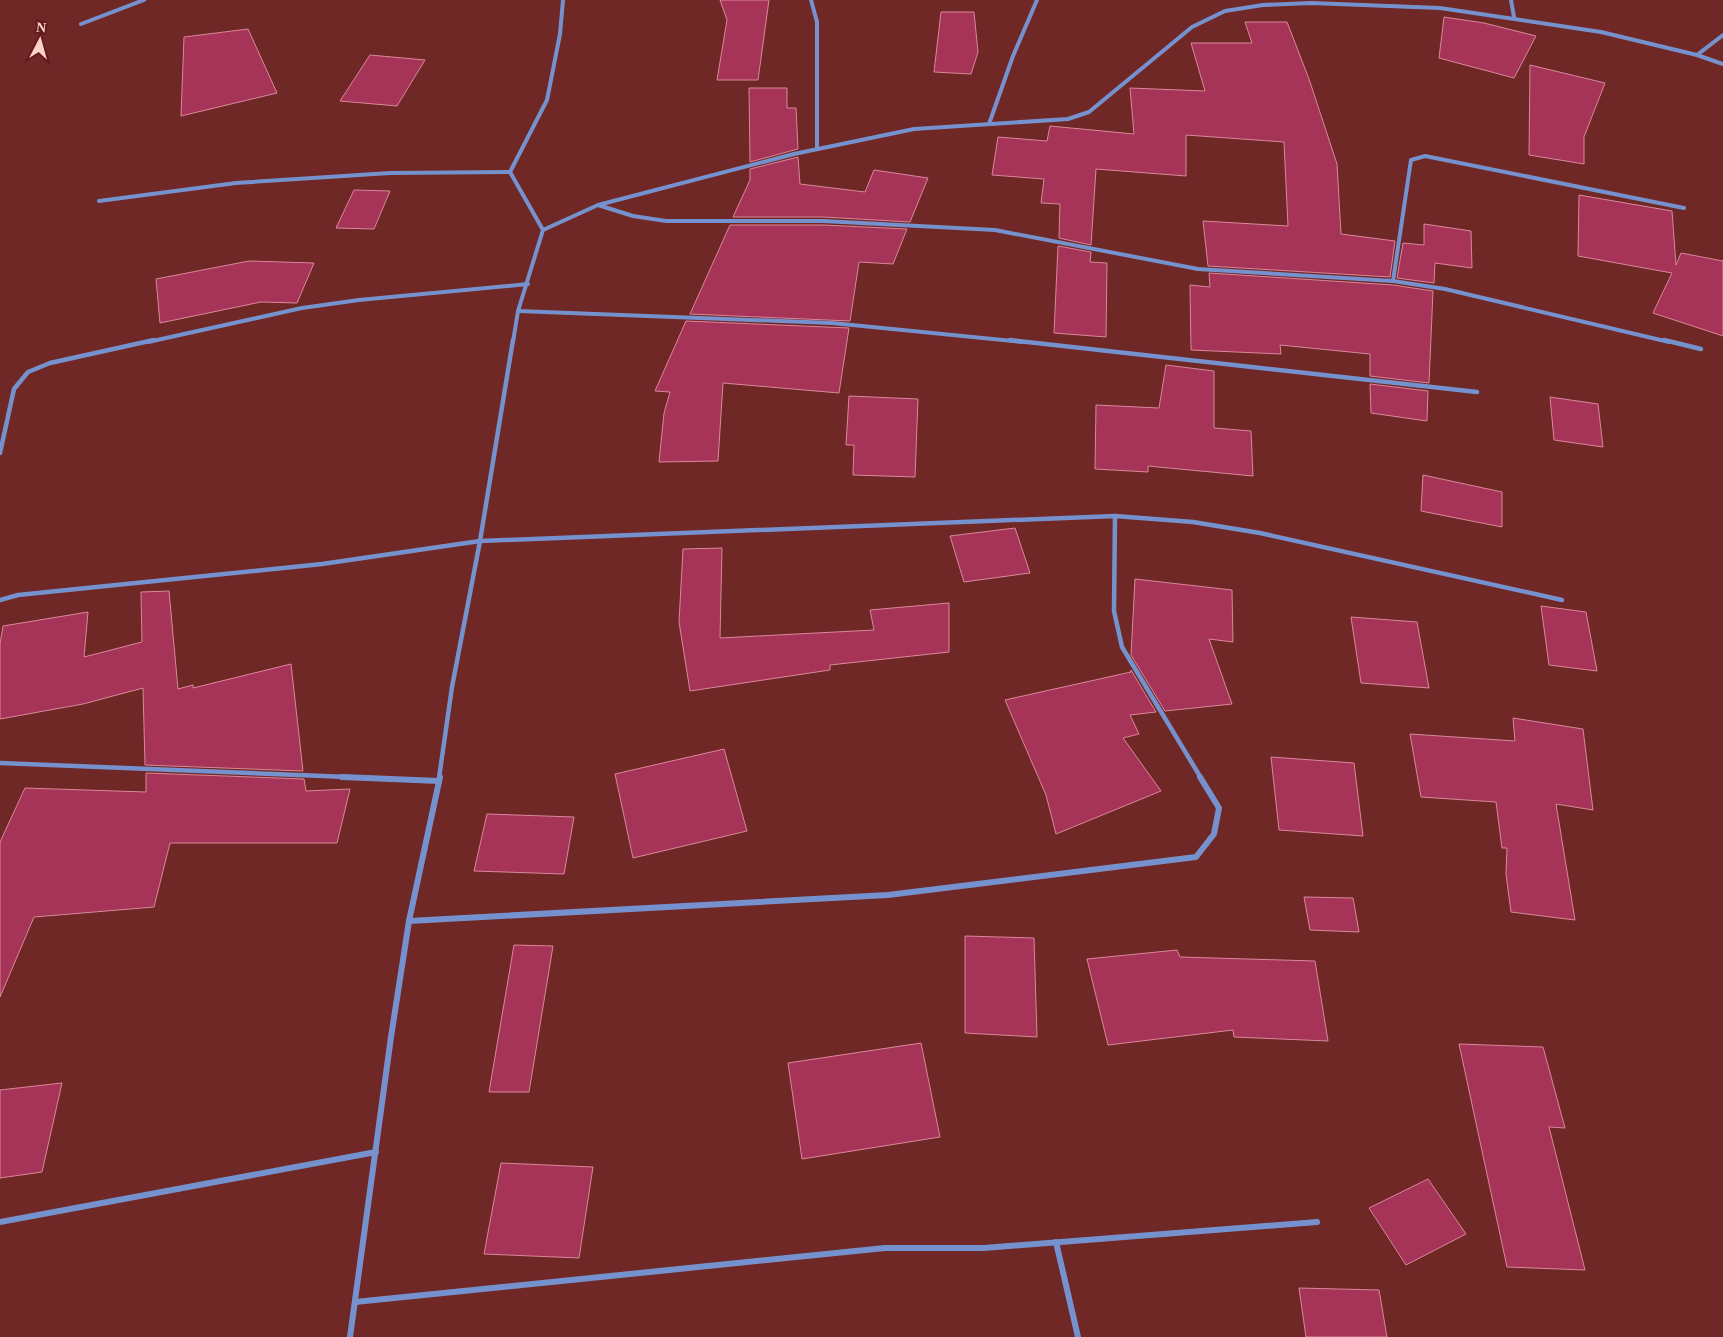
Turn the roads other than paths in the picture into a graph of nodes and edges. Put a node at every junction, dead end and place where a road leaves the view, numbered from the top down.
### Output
1 (144, 0) edge
2 (563, 0) edge
3 (811, 0) edge
4 (1037, 0) edge
5 (1512, 0) edge
6 (1264, 2) edge
7 (1381, 3) edge
8 (1514, 17) junction
9 (81, 24) dead end
10 (1723, 35) edge
11 (1697, 55) junction
12 (1723, 64) edge
13 (989, 124) junction
14 (817, 149) junction
15 (510, 172) junction
16 (99, 201) dead end
17 (598, 205) junction
18 (1684, 208) dead end
19 (543, 230) junction
20 (1393, 281) junction
21 (528, 284) junction
22 (518, 311) junction
23 (1701, 349) dead end
24 (1477, 392) dead end
25 (0, 453) edge
26 (1115, 516) junction
27 (480, 541) junction
28 (0, 600) edge
29 (1562, 600) dead end
30 (0, 763) edge
31 (439, 781) junction
32 (409, 921) junction
33 (376, 1152) junction
34 (0, 1222) edge
35 (1317, 1222) dead end
36 (1056, 1242) junction
37 (355, 1302) junction
38 (350, 1337) edge
39 (1078, 1337) edge

1 - 9 street
2 - 15 street
3 - 14 street
4 - 13 street
5 - 8 street
6 - 7 street
6 - 13 street
7 - 8 street
8 - 11 street
10 - 11 street
11 - 12 street
13 - 14 street
14 - 17 street
15 - 16 street
15 - 19 street
17 - 19 street
17 - 20 street
18 - 20 street
19 - 21 street
20 - 23 street
21 - 22 street
21 - 25 street
22 - 24 street
22 - 27 street
26 - 27 street
26 - 29 street
26 - 32 street
27 - 28 street
27 - 31 street
30 - 31 street
31 - 32 street
32 - 33 street
33 - 34 street
33 - 37 street
35 - 36 street
36 - 37 street
36 - 39 street
37 - 38 street

